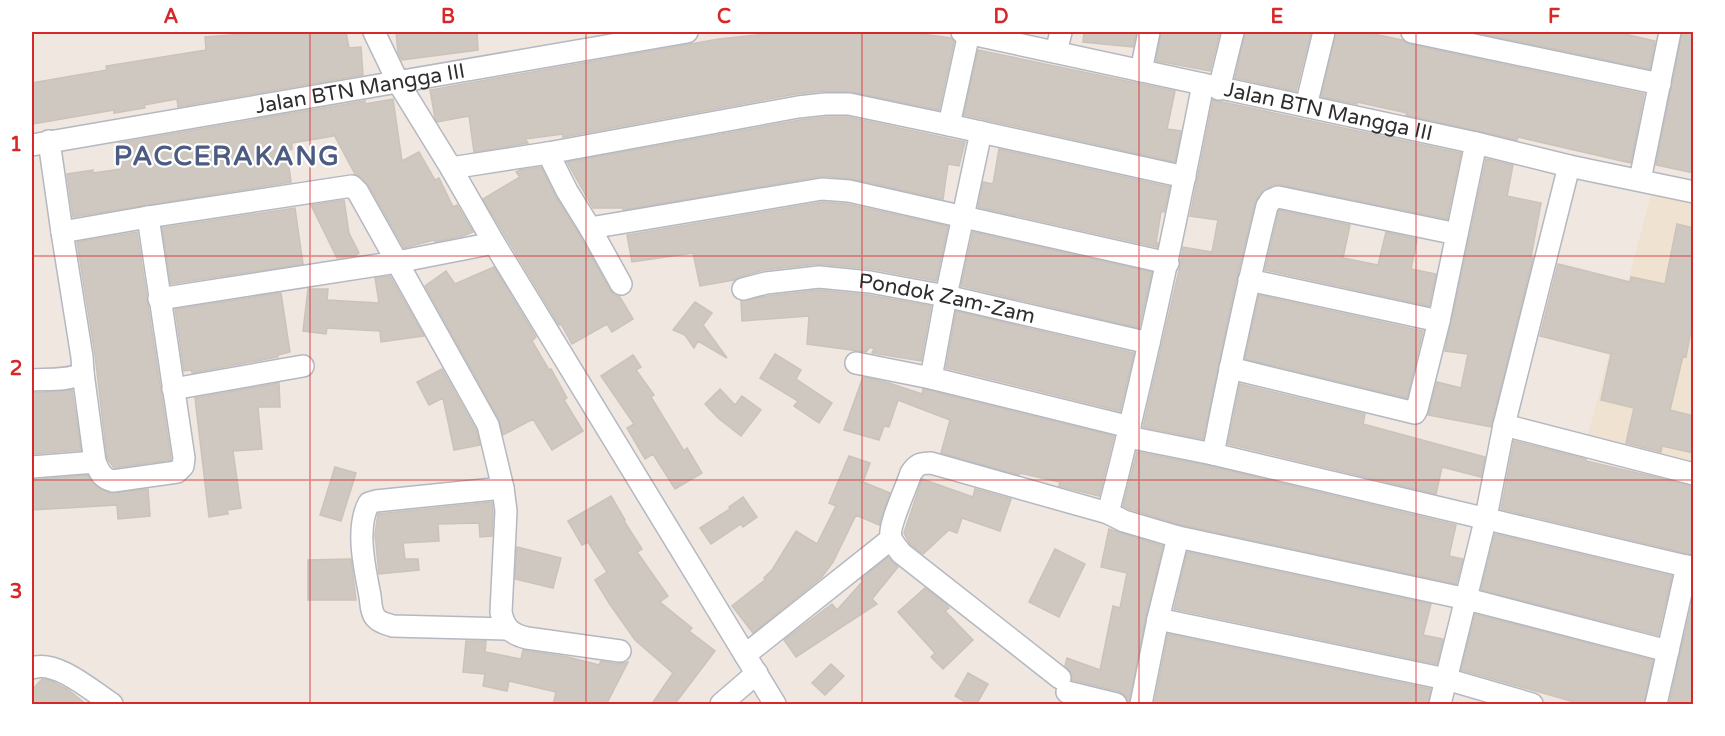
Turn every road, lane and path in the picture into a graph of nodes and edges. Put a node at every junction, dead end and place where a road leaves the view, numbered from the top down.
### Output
1 (374, 32) edge
2 (965, 32) edge
3 (1149, 32) edge
4 (1233, 32) edge
5 (1324, 32) edge
6 (1412, 32) edge
7 (1670, 32) edge
8 (675, 33) edge
9 (1058, 42) edge
10 (1141, 71) junction
11 (398, 82) junction
12 (1660, 84) junction
13 (1211, 86) junction
14 (1306, 106) junction
15 (949, 124) junction
16 (981, 132) junction
17 (40, 143) edge
18 (1476, 143) junction
19 (548, 153) junction
20 (1569, 165) junction
21 (452, 168) junction
22 (1185, 177) junction
23 (1640, 180) junction
24 (1694, 192) edge
25 (148, 217) junction
26 (963, 217) junction
27 (590, 228) junction
28 (62, 232) junction
29 (1457, 234) junction
30 (494, 243) junction
31 (397, 262) junction
32 (1167, 263) junction
33 (1249, 280) junction
34 (621, 284) dead end
35 (743, 289) dead end
36 (946, 296) junction
37 (159, 299) junction
38 (1439, 321) junction
39 (1149, 343) junction
40 (856, 363) dead end
41 (303, 366) dead end
42 (1230, 368) junction
43 (83, 373) junction
44 (931, 378) junction
45 (32, 380) edge
46 (174, 389) junction
47 (1504, 425) junction
48 (1129, 432) junction
49 (1213, 454) junction
50 (95, 462) junction
51 (32, 467) edge
52 (1694, 474) edge
53 (503, 488) junction
54 (1107, 513) junction
55 (1486, 518) junction
56 (1178, 537) junction
57 (891, 540) junction
58 (1690, 567) edge
59 (1467, 599) junction
60 (1158, 620) junction
61 (507, 629) junction
62 (620, 651) dead end
63 (1668, 651) junction
64 (745, 655) junction
65 (32, 668) edge
66 (757, 674) junction
67 (1446, 679) junction
68 (112, 705) edge
69 (721, 705) edge
70 (775, 705) edge
71 (1116, 705) edge
72 (1141, 705) edge
73 (1440, 705) edge
74 (1532, 705) edge
75 (1656, 705) edge

1 - 11 street
2 - 9 street, Jalan BTN Mangga III
2 - 15 street
3 - 10 street
4 - 13 street
5 - 14 street
6 - 12 street
7 - 12 street
8 - 11 street, Jalan BTN Mangga III
9 - 10 street, Jalan BTN Mangga III
10 - 13 street, Jalan BTN Mangga III
11 - 17 street, Jalan BTN Mangga III
11 - 21 street
12 - 23 street
13 - 14 street, Jalan BTN Mangga III
13 - 22 street
14 - 18 street, Jalan BTN Mangga III
15 - 16 street
15 - 19 street
16 - 22 street
16 - 26 street
17 - 28 street
18 - 20 street, Jalan BTN Mangga III
18 - 29 street
19 - 21 street
19 - 27 street
20 - 23 street, Jalan BTN Mangga III
20 - 47 street
21 - 30 street
22 - 32 street
23 - 24 street, Jalan BTN Mangga III
25 - 28 street
25 - 31 street
25 - 37 street
26 - 27 street
26 - 32 street
26 - 36 street
27 - 34 street
28 - 43 street
29 - 33 street
29 - 38 street
30 - 31 street
30 - 64 street
31 - 37 street
31 - 53 street
32 - 39 street
33 - 38 street
33 - 42 street
35 - 36 street, Pondok Zam-Zam
36 - 39 street, Pondok Zam-Zam
36 - 44 street
37 - 46 street
38 - 42 street
39 - 48 street
40 - 44 street
41 - 46 street
42 - 49 street
43 - 45 street
43 - 50 street
44 - 48 street
46 - 50 street
47 - 52 street
47 - 55 street
48 - 49 street
48 - 54 street
49 - 55 street
50 - 51 street
53 - 61 street
53 - 61 street
54 - 56 street
54 - 57 street
55 - 58 street
55 - 59 street
56 - 59 street
56 - 60 street
57 - 64 street
57 - 71 street
58 - 63 street
59 - 63 street
59 - 67 street
60 - 67 street
60 - 72 street
61 - 62 street
63 - 75 street
64 - 66 street
65 - 68 street
66 - 69 street
66 - 70 street
67 - 73 street
67 - 74 street

